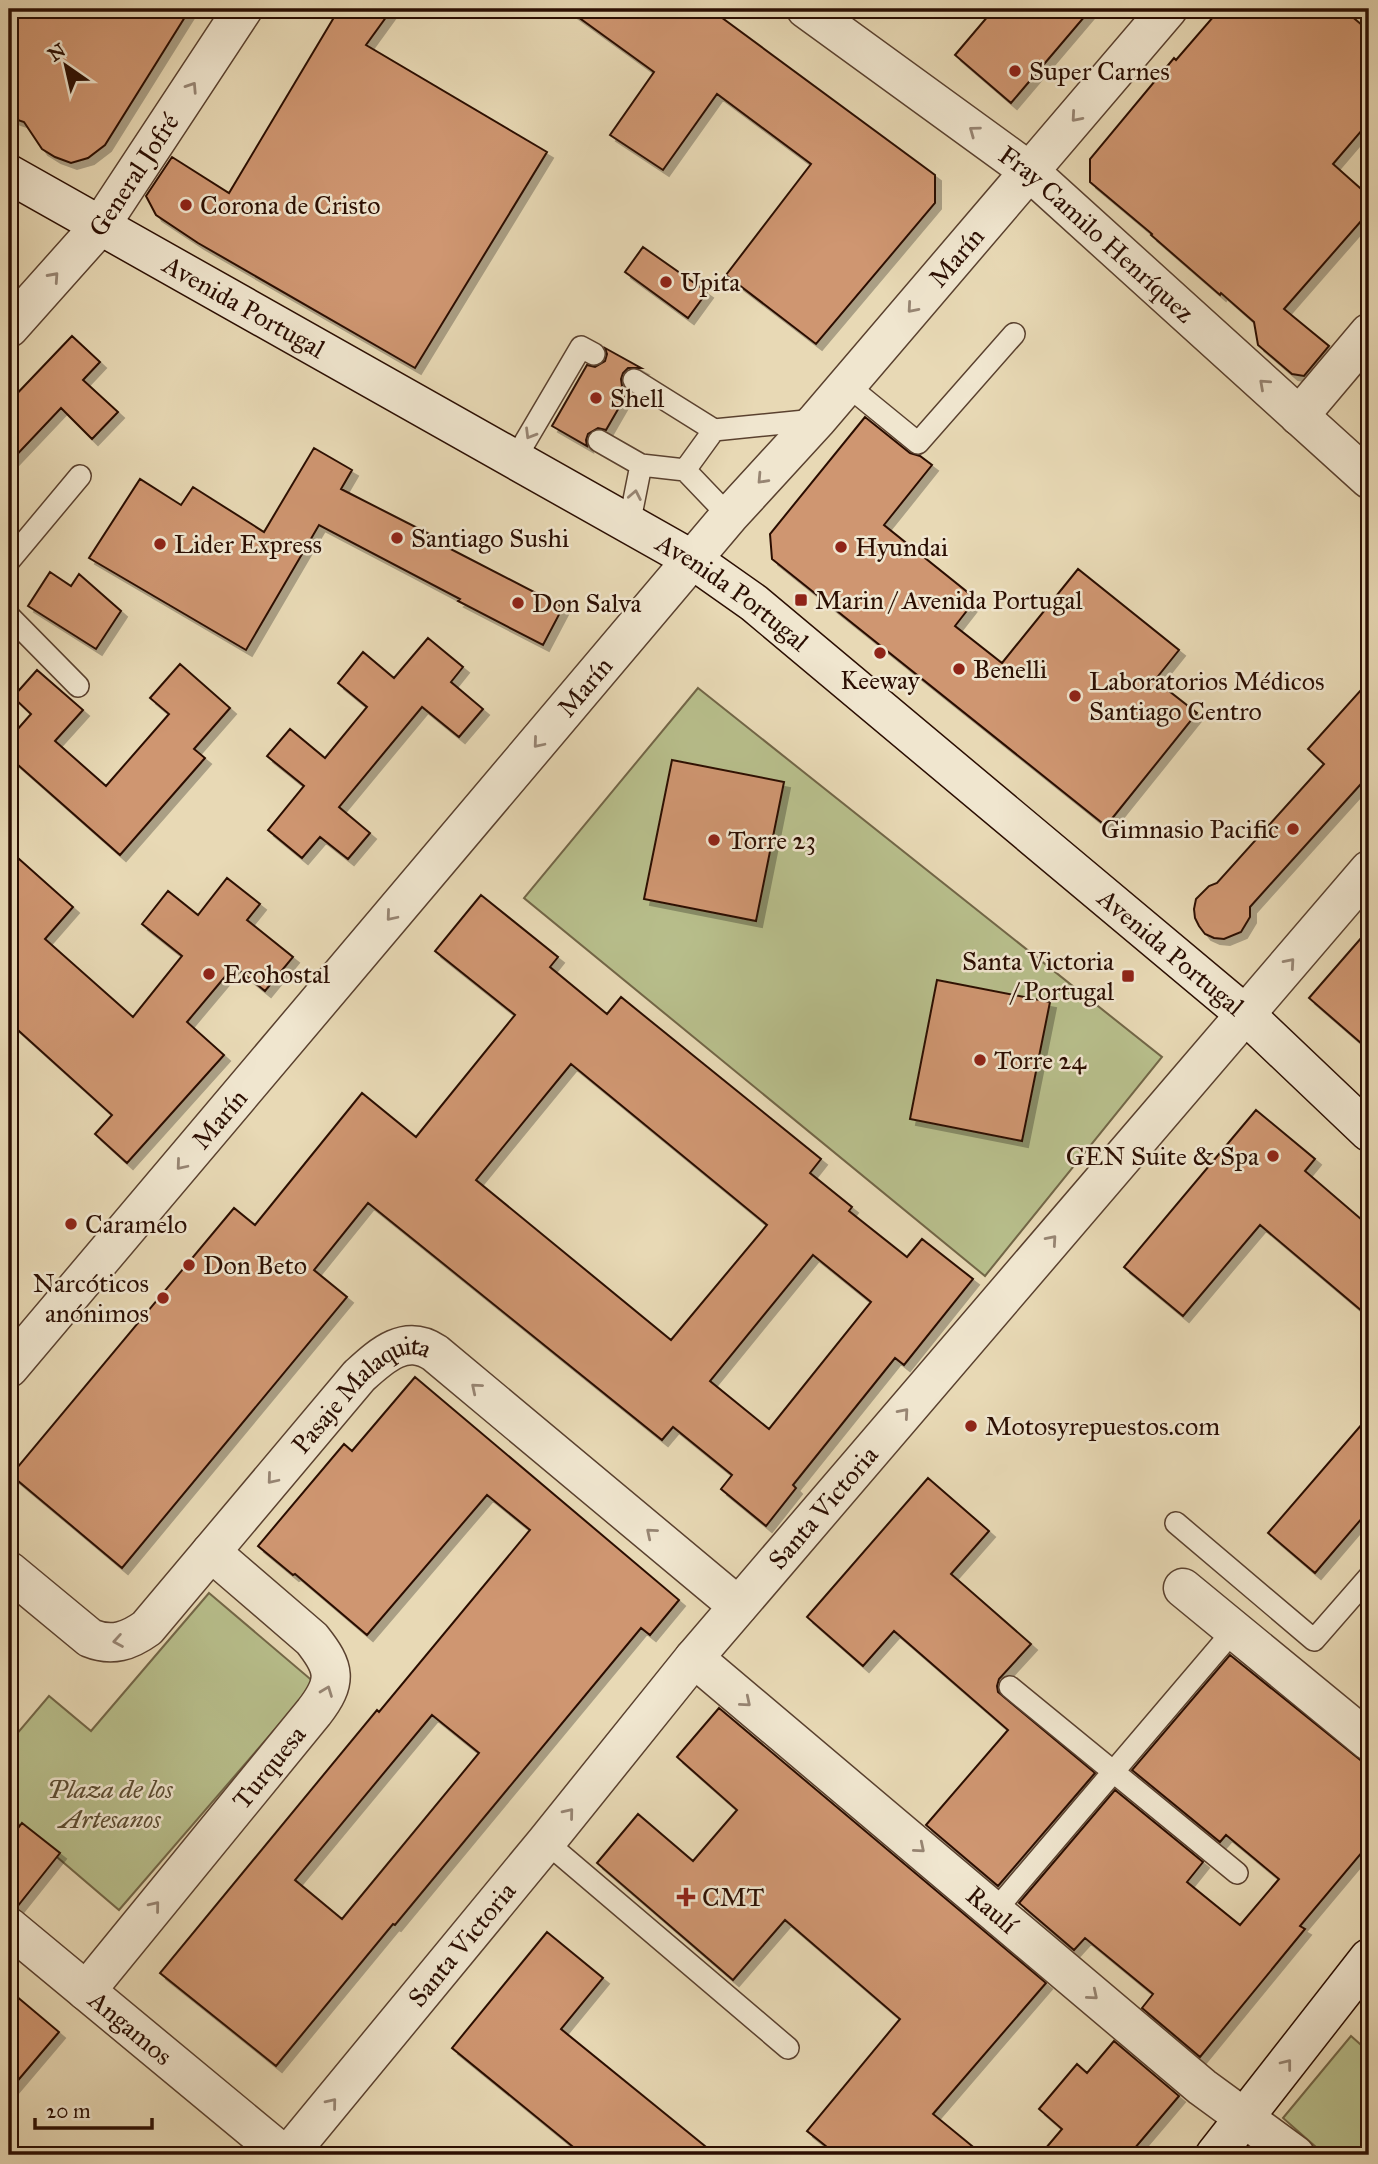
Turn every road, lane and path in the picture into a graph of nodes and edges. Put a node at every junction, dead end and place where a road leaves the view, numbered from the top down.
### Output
1 (243, 9) edge
2 (806, 9) edge
3 (1168, 9) edge
4 (1029, 171) junction
5 (9, 174) edge
6 (100, 226) junction
7 (9, 328) edge
8 (1369, 333) edge
9 (1014, 334) dead end
10 (594, 354) dead end
11 (635, 380) dead end
12 (847, 385) junction
13 (1299, 416) junction
14 (817, 420) junction
15 (714, 430) junction
16 (599, 441) dead end
17 (515, 459) junction
18 (641, 465) junction
19 (685, 470) junction
20 (80, 476) dead end
21 (1369, 479) edge
22 (729, 516) junction
23 (629, 525) junction
24 (693, 560) junction
25 (9, 561) edge
26 (9, 616) edge
27 (78, 686) dead end
28 (1369, 870) edge
29 (1246, 1015) junction
30 (1369, 1132) edge
31 (9, 1368) edge
32 (1176, 1523) dead end
33 (211, 1552) junction
34 (9, 1571) edge
35 (1369, 1577) edge
36 (1183, 1588) dead end
37 (738, 1606) junction
38 (1234, 1630) junction
39 (694, 1658) junction
40 (1010, 1687) dead end
41 (1369, 1741) edge
42 (1114, 1772) junction
43 (546, 1842) junction
44 (1237, 1873) dead end
45 (995, 1912) junction
46 (9, 1927) edge
47 (1369, 1958) edge
48 (86, 1991) junction
49 (788, 2049) dead end
50 (1245, 2118) junction
51 (286, 2155) edge
52 (1215, 2155) edge
53 (1295, 2155) edge

6 -> 1 street, General Jofré
4 -> 2 street, Fray Camilo Henríquez
3 -> 4 street, Marín
4 -> 12 street, Marín
13 -> 4 street, Fray Camilo Henríquez
5 - 6 street, Avenida Portugal
7 -> 6 street, General Jofré
6 - 17 street, Avenida Portugal
8 - 13 street
9 - 12 lane
10 -> 17 lane
11 - 15 lane
12 - 14 street, Marín
13 - 21 street, Fray Camilo Henríquez
14 - 15 lane
14 -> 22 street, Marín
15 - 19 lane
16 - 18 lane
17 - 23 street, Avenida Portugal
18 - 19 lane
23 -> 18 lane
19 - 22 lane
20 - 25 lane
22 - 24 street, Marín
23 - 24 street, Avenida Portugal
24 - 29 street, Avenida Portugal
24 -> 31 street, Marín
26 - 27 lane
29 -> 28 street, Santa Victoria
29 - 30 street, Avenida Portugal
37 -> 29 street, Santa Victoria
32 - 35 lane
33 -> 34 street, Pasaje Malaquita
37 -> 33 street, Pasaje Malaquita
48 -> 33 street, Turquesa
36 - 38 street
37 - 39 street, Santa Victoria
38 - 41 street
38 - 42 lane
43 -> 39 street, Santa Victoria
39 -> 45 street, Raulí
40 - 42 lane
42 - 44 lane
42 - 45 lane
43 - 49 lane
51 -> 43 street, Santa Victoria
45 -> 50 street, Raulí
46 - 48 street, Angamos
50 -> 47 street
48 - 51 street, Angamos
50 - 52 street
50 - 53 street, Raulí

